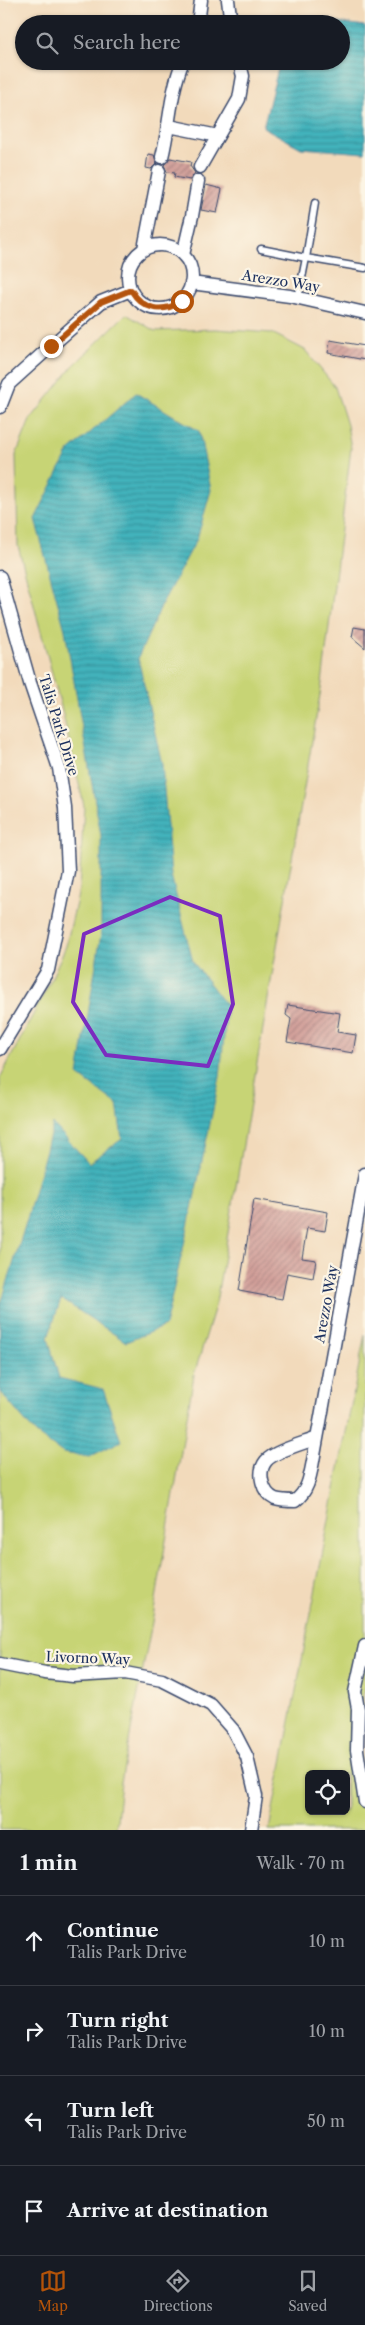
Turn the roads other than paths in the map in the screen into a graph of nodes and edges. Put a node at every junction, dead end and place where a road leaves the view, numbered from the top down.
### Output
1 (201, 0) edge
2 (228, 0) edge
3 (199, 15) edge
4 (230, 15) edge
5 (179, 70) edge
6 (241, 70) edge
7 (169, 126) junction
8 (218, 136) junction
9 (162, 157) dead end
10 (200, 167) dead end
11 (159, 170) dead end
12 (198, 181) dead end
13 (315, 204) dead end
14 (261, 249) dead end
15 (144, 250) junction
16 (183, 255) junction
17 (306, 258) junction
18 (365, 268) edge
19 (191, 283) junction
20 (131, 290) junction
21 (298, 298) junction
22 (365, 313) edge
23 (0, 407) edge
24 (0, 577) edge
25 (0, 1049) edge
26 (365, 1174) edge
27 (317, 1438) junction
28 (365, 1646) edge
29 (0, 1664) edge
30 (365, 1695) edge
31 (358, 1709) junction
32 (365, 1802) edge
33 (251, 1830) edge

1 - 3 street
2 - 4 street
5 - 7 street
6 - 8 street
7 - 8 street
7 - 9 street
8 - 10 street
11 - 15 street
12 - 16 street
13 - 17 lane
14 - 17 lane
15 - 16 street
15 - 20 street
16 - 19 street
17 - 18 lane
17 - 21 lane
19 - 20 street
19 - 21 street, Arezzo Way
20 - 23 street
21 - 22 street, Arezzo Way
24 - 25 street, Talis Park Drive
26 - 27 street, Arezzo Way
27 - 27 street, Arezzo Way
28 - 31 street
29 - 33 street, Livorno Way
30 - 31 street
31 - 32 street

